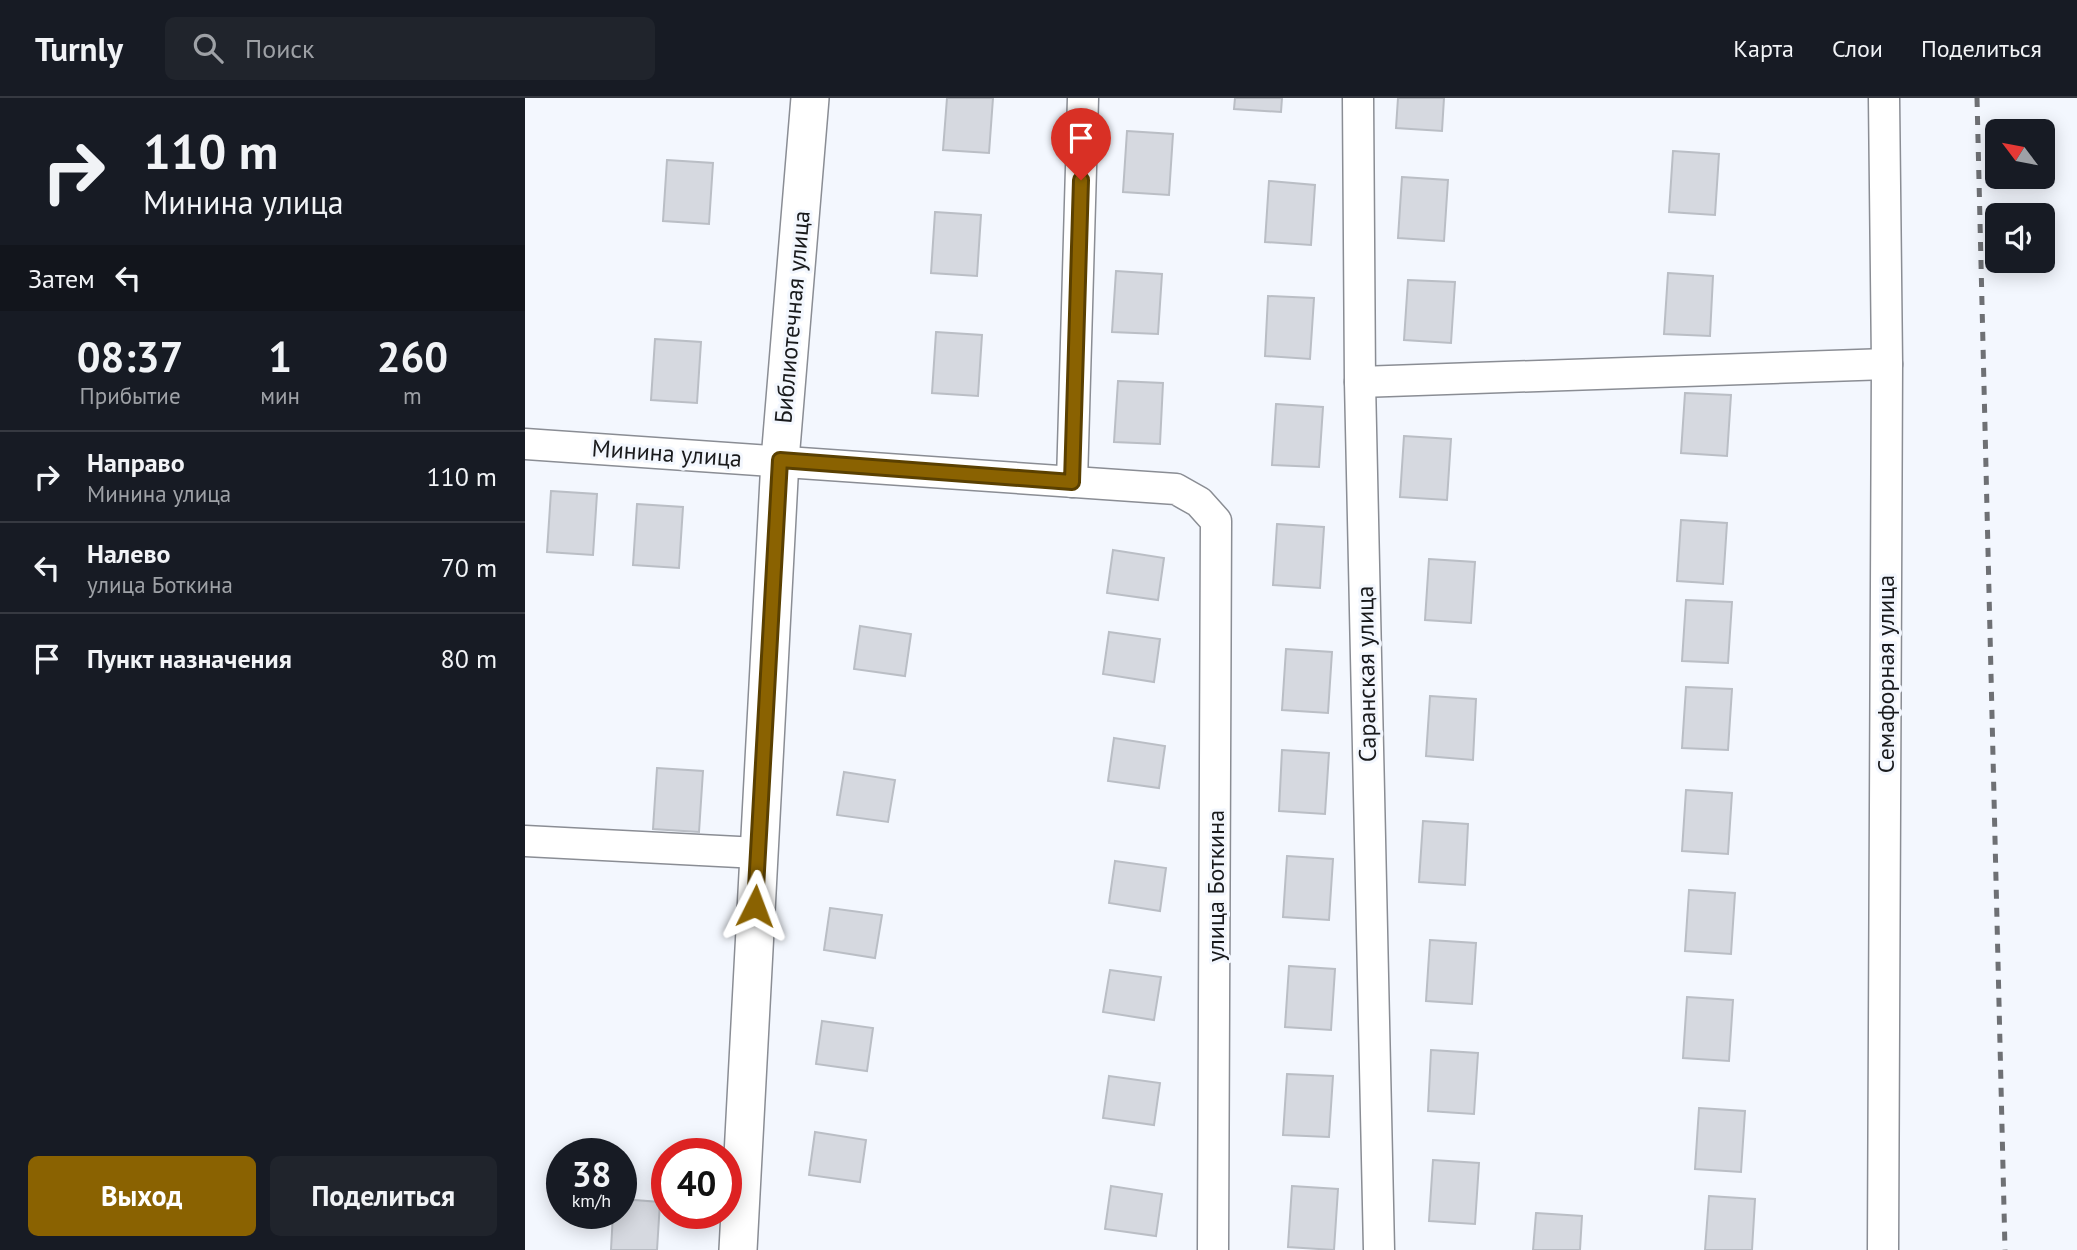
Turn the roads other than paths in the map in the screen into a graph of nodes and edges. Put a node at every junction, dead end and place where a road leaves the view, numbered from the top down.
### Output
1 (810, 98) edge
2 (1083, 98) edge
3 (1359, 98) edge
4 (1884, 98) edge
5 (1887, 364) junction
6 (1360, 382) junction
7 (525, 444) edge
8 (780, 460) junction
9 (1072, 482) junction
10 (1216, 521) joint
11 (525, 841) edge
12 (758, 853) junction
13 (737, 1250) edge
14 (1213, 1250) edge
15 (1379, 1250) edge
16 (1883, 1250) edge

1 - 8 street, Библиотечная улица
2 - 9 street
3 - 6 street, Саранская улица
4 - 5 street, Семафорная улица
5 - 6 street
5 - 16 street, Семафорная улица
6 - 15 street, Саранская улица
7 - 8 street, Минина улица
8 - 9 street, Минина улица
8 - 12 street, Библиотечная улица
9 - 10 street, Минина улица
10 - 14 street, улица Боткина
11 - 12 street
12 - 13 street, Библиотечная улица

